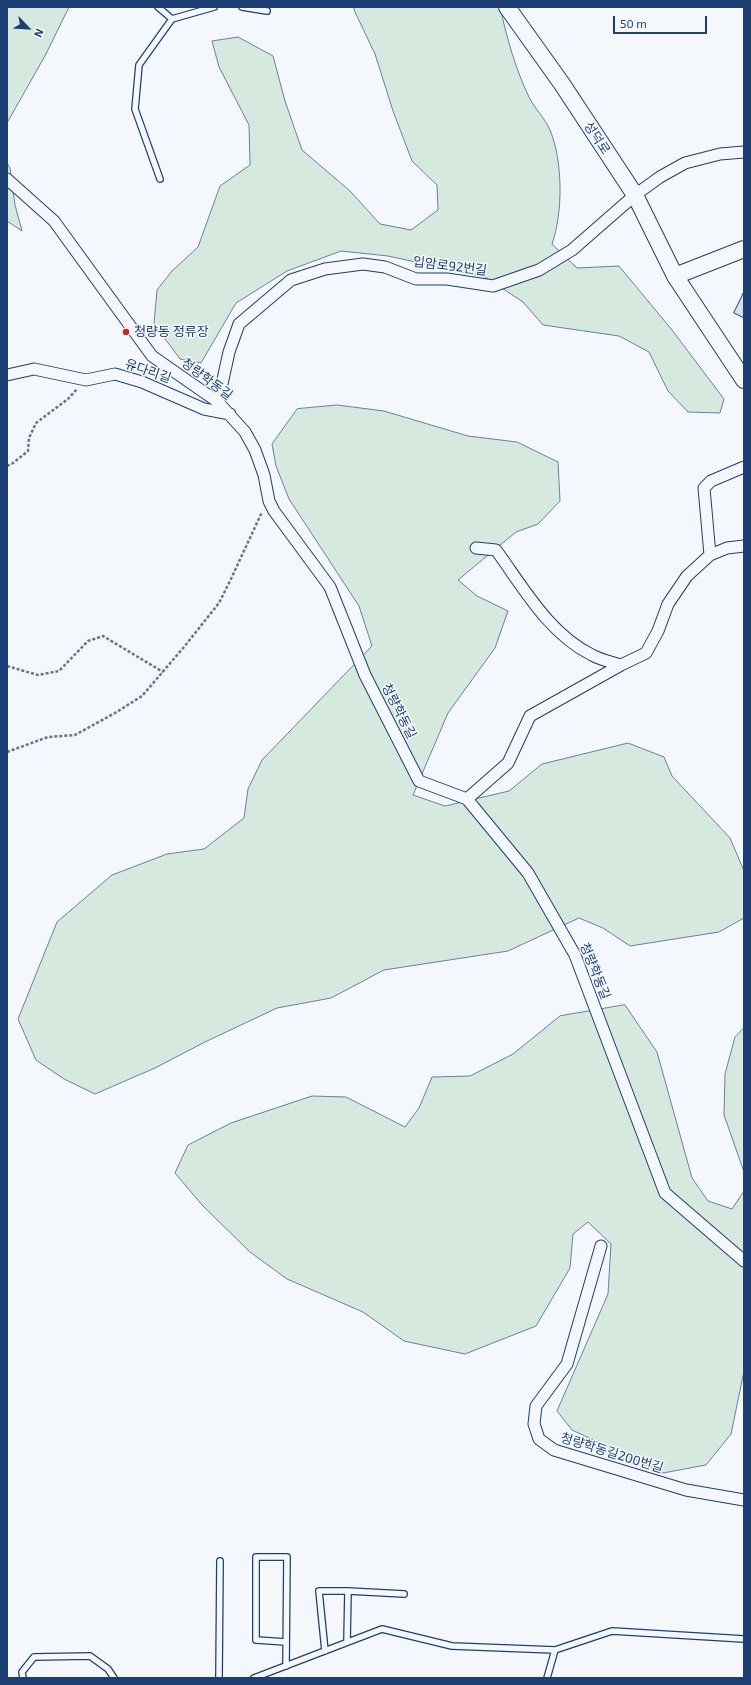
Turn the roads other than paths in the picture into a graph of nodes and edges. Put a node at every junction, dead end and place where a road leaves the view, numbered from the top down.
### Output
1 (158, 7) edge
2 (214, 7) edge
3 (242, 7) edge
4 (507, 7) edge
5 (267, 11) dead end
6 (172, 19) junction
7 (744, 152) edge
8 (7, 178) edge
9 (160, 179) dead end
10 (635, 195) junction
11 (744, 249) edge
12 (676, 276) junction
13 (7, 375) edge
14 (744, 380) edge
15 (218, 402) junction
16 (230, 414) junction
17 (744, 467) edge
18 (744, 546) edge
19 (476, 548) dead end
20 (710, 555) junction
21 (621, 665) junction
22 (467, 799) junction
23 (601, 1246) dead end
24 (744, 1261) edge
25 (744, 1500) edge
26 (220, 1561) dead end
27 (348, 1591) junction
28 (404, 1594) dead end
29 (744, 1639) edge
30 (286, 1642) junction
31 (347, 1642) junction
32 (555, 1650) junction
33 (325, 1651) junction
34 (286, 1666) junction
35 (23, 1678) edge
36 (114, 1678) edge
37 (219, 1678) edge
38 (254, 1678) edge
39 (547, 1678) edge

1 - 6 lane
2 - 6 lane
3 - 5 lane
4 - 10 street, 성덕로
6 - 9 lane
7 - 10 street, 입암로92번길
8 - 15 street, 청량학동길
10 - 12 street, 성덕로
10 - 15 street, 입암로92번길
11 - 12 street
12 - 14 street, 성덕로
13 - 16 street, 유다리길
15 - 16 street, 청량학동길
16 - 22 street, 청량학동길
17 - 20 street
18 - 20 street
19 - 21 street
20 - 21 street
21 - 22 street
22 - 24 street, 청량학동길
23 - 25 street, 청량학동길200번길
26 - 37 lane
27 - 28 lane
27 - 31 lane
27 - 33 lane
29 - 32 lane
30 - 30 lane
30 - 34 lane
31 - 32 lane
31 - 33 lane
32 - 39 lane
33 - 34 lane
34 - 38 lane
35 - 36 lane

